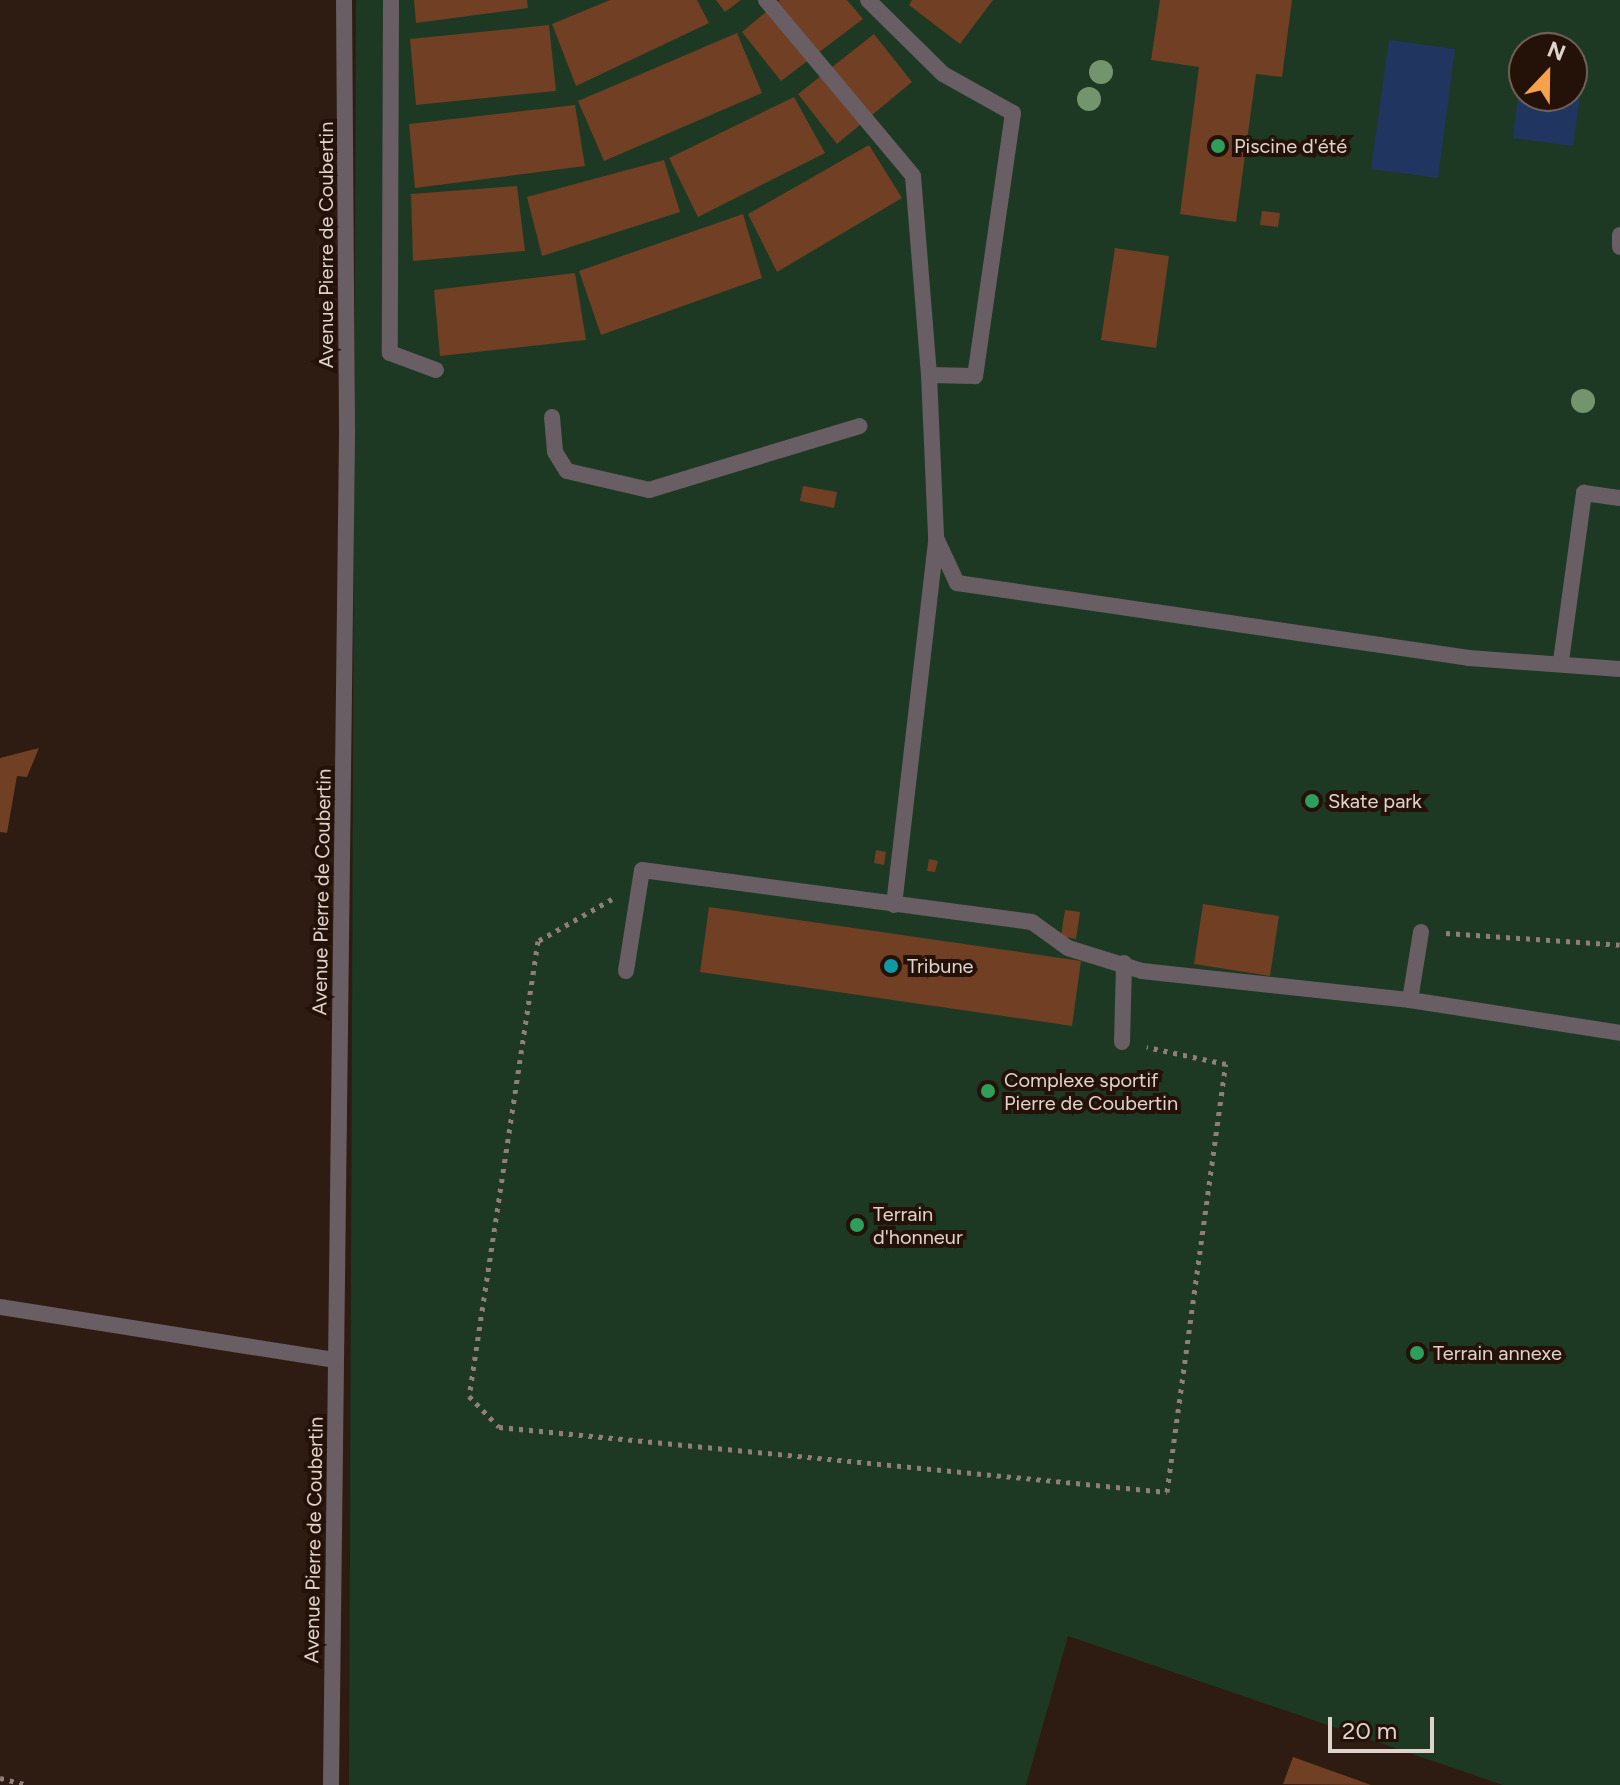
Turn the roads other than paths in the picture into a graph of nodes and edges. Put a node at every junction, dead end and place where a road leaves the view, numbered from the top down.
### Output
1 (344, 0) edge
2 (391, 0) edge
3 (766, 0) edge
4 (868, 0) edge
5 (1620, 235) edge
6 (1620, 247) edge
7 (436, 370) dead end
8 (929, 375) junction
9 (552, 417) dead end
10 (859, 426) dead end
11 (1620, 498) edge
12 (936, 538) junction
13 (1561, 661) junction
14 (1620, 669) edge
15 (894, 905) junction
16 (1421, 932) road end
17 (1124, 963) junction
18 (626, 971) dead end
19 (1410, 1000) junction
20 (1620, 1033) edge
21 (1122, 1042) road end
22 (0, 1307) edge
23 (336, 1360) junction
24 (331, 1785) edge

1 - 23 street, Avenue Pierre de Coubertin
2 - 7 street
3 - 8 street
4 - 8 street
5 - 6 street
8 - 12 street
9 - 10 street
11 - 13 street
12 - 13 street
12 - 15 street
13 - 14 street
15 - 17 street
15 - 18 street
16 - 19 street
17 - 19 street
17 - 21 street
19 - 20 street
22 - 23 street
23 - 24 street, Avenue Pierre de Coubertin

